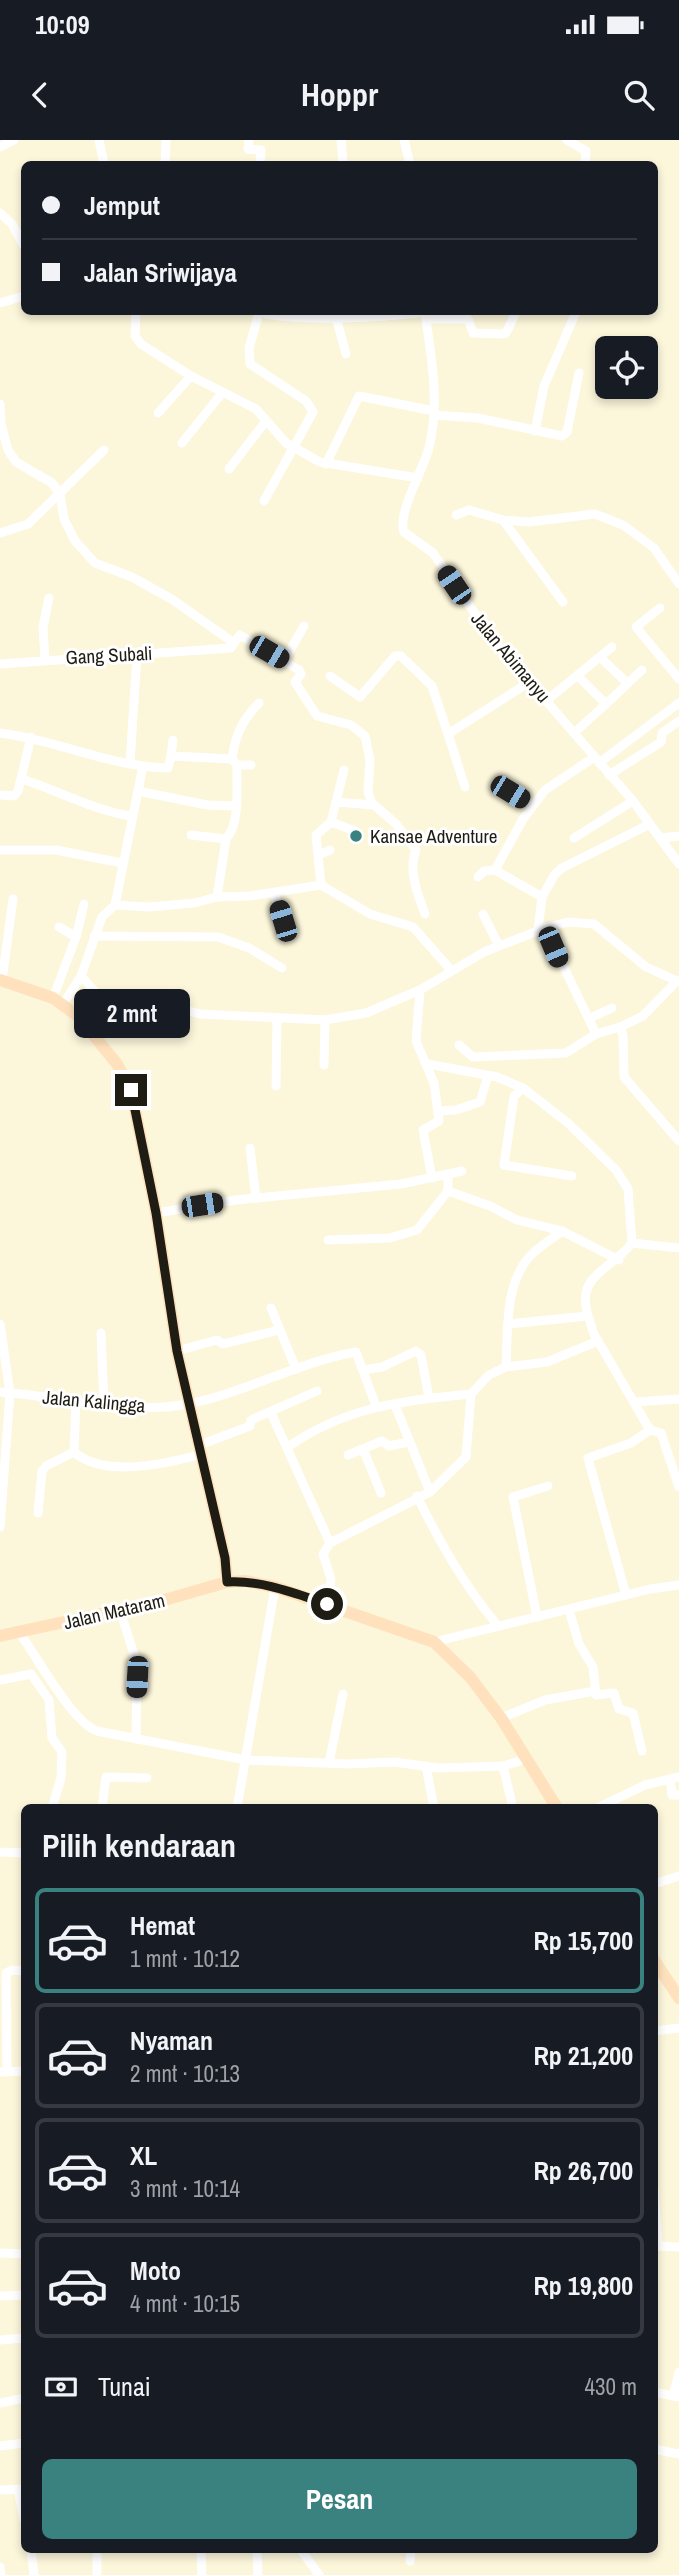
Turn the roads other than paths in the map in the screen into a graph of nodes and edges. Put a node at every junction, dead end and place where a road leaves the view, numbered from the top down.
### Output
1 (15, 140) edge
2 (99, 140) edge
3 (166, 140) edge
4 (249, 140) edge
5 (341, 140) edge
6 (404, 140) edge
7 (567, 140) edge
8 (0, 148) edge
9 (103, 161) edge
10 (166, 161) edge
11 (260, 161) edge
12 (343, 161) edge
13 (409, 161) edge
14 (585, 161) edge
15 (0, 213) edge
16 (21, 240) edge
17 (21, 297) edge
18 (0, 303) edge
19 (136, 315) edge
20 (258, 315) edge
21 (305, 315) edge
22 (414, 315) edge
23 (426, 315) edge
24 (434, 315) edge
25 (515, 315) edge
26 (575, 315) edge
27 (336, 317) junction
28 (346, 354) dead end
29 (579, 373) dead end
30 (191, 376) junction
31 (222, 393) junction
32 (0, 404) edge
33 (158, 412) dead end
34 (434, 413) junction
35 (267, 421) junction
36 (534, 431) junction
37 (182, 443) dead end
38 (293, 447) junction
39 (104, 450) dead end
40 (326, 464) junction
41 (229, 469) dead end
42 (418, 478) junction
43 (60, 494) junction
44 (264, 501) dead end
45 (456, 515) dead end
46 (503, 520) junction
47 (0, 533) edge
48 (679, 584) edge
49 (49, 598) dead end
50 (563, 602) dead end
51 (660, 608) dead end
52 (304, 626) dead end
53 (234, 643) junction
54 (612, 648) dead end
55 (138, 655) junction
56 (601, 658) junction
57 (45, 659) junction
58 (285, 661) junction
59 (0, 664) edge
60 (676, 665) edge
61 (642, 670) dead end
62 (330, 676) dead end
63 (578, 676) junction
64 (679, 679) edge
65 (528, 683) junction
66 (627, 683) junction
67 (547, 701) junction
68 (259, 703) dead end
69 (679, 703) edge
70 (606, 704) junction
71 (679, 721) edge
72 (0, 733) edge
73 (574, 733) junction
74 (448, 734) junction
75 (31, 737) junction
76 (173, 740) dead end
77 (171, 756) junction
78 (596, 760) junction
79 (235, 762) junction
80 (130, 763) junction
81 (251, 765) dead end
82 (144, 766) junction
83 (344, 770) dead end
84 (609, 775) junction
85 (22, 779) junction
86 (465, 787) dead end
87 (138, 791) junction
88 (510, 792) dead end
89 (0, 795) edge
90 (633, 801) junction
91 (336, 802) junction
92 (373, 805) junction
93 (532, 805) junction
94 (235, 806) junction
95 (131, 817) junction
96 (331, 822) junction
97 (648, 825) junction
98 (355, 831) dead end
99 (191, 835) dead end
100 (679, 836) edge
101 (574, 838) dead end
102 (661, 838) junction
103 (226, 839) junction
104 (0, 850) edge
105 (330, 850) dead end
106 (319, 855) junction
107 (122, 863) junction
108 (679, 864) edge
109 (495, 870) junction
110 (478, 877) dead end
111 (321, 885) junction
112 (275, 893) junction
113 (218, 897) junction
114 (542, 897) junction
115 (13, 899) dead end
116 (84, 904) dead end
117 (115, 905) junction
118 (425, 914) dead end
119 (483, 914) dead end
120 (283, 921) dead end
121 (0, 923) edge
122 (11, 923) junction
123 (59, 927) dead end
124 (542, 929) junction
125 (94, 936) junction
126 (76, 937) junction
127 (492, 949) junction
128 (282, 968) dead end
129 (451, 970) junction
130 (81, 976) junction
131 (1, 980) edge
132 (677, 982) edge
133 (420, 990) junction
134 (101, 998) junction
135 (58, 1001) junction
136 (612, 1008) dead end
137 (80, 1014) junction
138 (277, 1018) junction
139 (590, 1018) junction
140 (325, 1020) junction
141 (620, 1027) junction
142 (596, 1034) junction
143 (458, 1045) dead end
144 (428, 1064) junction
145 (324, 1065) dead end
146 (488, 1076) junction
147 (276, 1086) dead end
148 (523, 1088) junction
149 (439, 1111) junction
150 (679, 1141) edge
151 (250, 1148) dead end
152 (462, 1171) dead end
153 (448, 1176) junction
154 (572, 1176) dead end
155 (432, 1178) junction
156 (448, 1191) junction
157 (256, 1198) junction
158 (156, 1213) junction
159 (562, 1231) junction
160 (328, 1240) dead end
161 (632, 1243) junction
162 (679, 1248) edge
163 (619, 1260) junction
164 (271, 1308) dead end
165 (587, 1316) junction
166 (0, 1324) edge
167 (509, 1324) junction
168 (279, 1330) junction
169 (101, 1333) dead end
170 (598, 1341) junction
171 (177, 1351) junction
172 (506, 1367) junction
173 (296, 1369) junction
174 (364, 1370) junction
175 (317, 1391) dead end
176 (5, 1393) edge
177 (471, 1394) junction
178 (429, 1398) junction
179 (679, 1399) edge
180 (76, 1400) junction
181 (635, 1402) junction
182 (188, 1404) junction
183 (104, 1405) junction
184 (395, 1405) junction
185 (376, 1406) junction
186 (271, 1413) junction
187 (650, 1430) junction
188 (408, 1443) junction
189 (288, 1447) junction
190 (363, 1449) junction
191 (198, 1450) junction
192 (74, 1452) junction
193 (348, 1455) dead end
194 (548, 1486) dead end
195 (679, 1487) edge
196 (430, 1492) junction
197 (381, 1493) dead end
198 (417, 1496) junction
199 (38, 1513) dead end
200 (0, 1527) edge
201 (330, 1543) junction
202 (227, 1582) junction
203 (679, 1585) edge
204 (275, 1587) junction
205 (626, 1595) junction
206 (327, 1604) junction
207 (120, 1610) junction
208 (569, 1610) junction
209 (537, 1617) junction
210 (498, 1626) junction
211 (19, 1632) junction
212 (0, 1636) edge
213 (434, 1642) junction
214 (0, 1679) edge
215 (595, 1691) junction
216 (343, 1694) dead end
217 (501, 1718) junction
218 (136, 1739) junction
219 (642, 1751) dead end
220 (526, 1759) junction
221 (246, 1760) junction
222 (329, 1763) junction
223 (426, 1766) junction
224 (503, 1766) junction
225 (146, 1778) dead end
226 (674, 1778) edge
227 (679, 1795) edge
228 (53, 1804) edge
229 (103, 1804) edge
230 (238, 1804) edge
231 (433, 1804) edge
232 (512, 1804) edge
233 (554, 1804) edge
234 (605, 1804) edge
235 (0, 1852) edge
236 (21, 1853) edge
237 (679, 1876) edge
238 (658, 1883) edge
239 (658, 1966) edge
240 (21, 1971) edge
241 (679, 1998) edge
242 (679, 2028) edge
243 (658, 2031) edge
244 (4, 2072) edge
245 (658, 2246) edge
246 (679, 2247) edge
247 (0, 2253) edge
248 (21, 2254) edge
249 (21, 2295) edge
250 (0, 2296) edge
251 (21, 2338) edge
252 (0, 2340) edge
253 (679, 2372) edge
254 (658, 2393) edge
255 (676, 2396) edge
256 (21, 2399) edge
257 (0, 2403) edge
258 (21, 2443) edge
259 (0, 2446) edge
260 (658, 2449) edge
261 (679, 2454) edge
262 (21, 2489) edge
263 (0, 2490) edge
264 (31, 2553) edge
265 (97, 2553) edge
266 (201, 2553) edge
267 (257, 2553) edge
268 (303, 2553) edge
269 (411, 2553) edge
270 (410, 2561) dead end
271 (0, 2567) edge
272 (1, 2575) edge
273 (34, 2575) edge
274 (97, 2575) edge
275 (202, 2575) edge
276 (258, 2575) edge
277 (319, 2575) edge

1 - 8 street
2 - 9 street
3 - 10 street
4 - 11 street
5 - 12 street
6 - 13 street
7 - 14 street
15 - 16 street
17 - 18 street
19 - 30 street
20 - 38 street
21 - 27 street
22 - 27 street
23 - 34 street, Jalan Abimanyu
24 - 25 street
26 - 36 street
27 - 28 street
29 - 36 street
30 - 31 street
30 - 33 street
31 - 35 street
31 - 37 street
32 - 43 street
34 - 36 street
34 - 40 street
34 - 42 street, Jalan Abimanyu
35 - 38 street
35 - 41 street
38 - 40 street
38 - 44 street
39 - 43 street
40 - 42 street
42 - 65 street, Jalan Abimanyu
43 - 47 street
43 - 53 street
45 - 46 street
46 - 48 street
46 - 50 street
49 - 57 street
51 - 60 street
52 - 58 street
53 - 55 street, Gang Subali
53 - 58 street
54 - 56 street
55 - 57 street, Gang Subali
55 - 80 street
56 - 63 street
56 - 66 street
57 - 59 street, Gang Subali
58 - 92 street
60 - 64 street
61 - 66 street
62 - 74 street
63 - 67 street
63 - 70 street
65 - 67 street, Jalan Abimanyu
65 - 74 street
66 - 70 street
67 - 73 street, Jalan Abimanyu
68 - 79 street
69 - 78 street
70 - 73 street
71 - 84 street
72 - 75 street
73 - 78 street, Jalan Abimanyu
74 - 86 street
75 - 80 street
75 - 85 street
76 - 77 street
77 - 79 street
77 - 82 street
78 - 84 street, Jalan Abimanyu
78 - 93 street
79 - 81 street
79 - 94 street
80 - 82 street
82 - 87 street
83 - 91 street
84 - 90 street, Jalan Abimanyu
85 - 89 street
85 - 95 street
87 - 94 street
87 - 95 street
88 - 93 street
90 - 97 street, Jalan Abimanyu
90 - 101 street
91 - 92 street
91 - 96 street
92 - 118 street
93 - 109 street
94 - 103 street
95 - 107 street
96 - 98 street
96 - 106 street
97 - 102 street, Jalan Abimanyu
97 - 114 street
99 - 103 street
100 - 102 street
102 - 108 street, Jalan Abimanyu
103 - 113 street
104 - 107 street
105 - 106 street
106 - 111 street
107 - 117 street
109 - 110 street
109 - 114 street
111 - 112 street
111 - 129 street
112 - 113 street
112 - 120 street
113 - 117 street
114 - 124 street
115 - 122 street
116 - 126 street
117 - 125 street
119 - 127 street
121 - 122 street
122 - 131 street
123 - 126 street
124 - 127 street
124 - 132 street
124 - 139 street
125 - 128 street
125 - 130 street
126 - 135 street
127 - 129 street
129 - 133 street
130 - 134 street
130 - 135 street
131 - 135 street
132 - 141 street
133 - 140 street
133 - 144 street
134 - 137 street
134 - 138 street
135 - 137 street
136 - 139 street
137 - 158 street
138 - 140 street
138 - 147 street
139 - 142 street
140 - 145 street
141 - 142 street
141 - 150 street
142 - 143 street
144 - 146 street
144 - 149 street
146 - 148 street
146 - 149 street
148 - 154 street
148 - 161 street
149 - 155 street
151 - 157 street
152 - 153 street
153 - 155 street
153 - 156 street
155 - 157 street
156 - 159 street
156 - 160 street
157 - 158 street
158 - 171 street
159 - 163 street
159 - 167 street
161 - 162 street
161 - 163 street
163 - 165 street
164 - 168 street
165 - 167 street
165 - 170 street
166 - 176 street
167 - 172 street
168 - 171 street
168 - 173 street
169 - 183 street
170 - 172 street
170 - 181 street
171 - 182 street
172 - 177 street
173 - 174 street, Jalan Kalingga
173 - 182 street, Jalan Kalingga
174 - 178 street
174 - 185 street
175 - 186 street
176 - 180 street, Jalan Kalingga
176 - 200 street
177 - 178 street
177 - 196 street
178 - 184 street
179 - 181 street
180 - 183 street, Jalan Kalingga
180 - 192 street
181 - 187 street
182 - 183 street, Jalan Kalingga
182 - 191 street
184 - 185 street
184 - 188 street
185 - 189 street
186 - 189 street
186 - 191 street
187 - 195 street
187 - 205 street
188 - 190 street
188 - 196 street
189 - 201 street
190 - 193 street
190 - 197 street
191 - 192 street
191 - 202 street
192 - 199 street
194 - 209 street
196 - 198 street
198 - 201 street
198 - 210 street
201 - 206 street
202 - 204 street, Jalan Mataram
202 - 207 street, Jalan Mataram
203 - 205 street
204 - 206 street, Jalan Mataram
204 - 221 street
205 - 208 street
206 - 213 street, Jalan Mataram
207 - 211 street, Jalan Mataram
207 - 218 street
208 - 209 street
208 - 215 street
209 - 210 street
210 - 213 street
211 - 212 street, Jalan Mataram
211 - 218 street
213 - 217 street
214 - 228 street
215 - 217 street
215 - 219 street
216 - 222 street
217 - 220 street
218 - 221 street
220 - 224 street
220 - 233 street
221 - 222 street
221 - 230 street
222 - 223 street
223 - 224 street
223 - 231 street
224 - 232 street
225 - 229 street
226 - 227 street
226 - 234 street
235 - 236 street
237 - 238 street
239 - 241 street
240 - 244 street
242 - 243 street
245 - 246 street
247 - 248 street
249 - 250 street
251 - 252 street
253 - 255 street
254 - 255 street
256 - 257 street
258 - 259 street
260 - 261 street
262 - 263 street
264 - 273 street
265 - 274 street
266 - 275 street
267 - 276 street
268 - 277 street
269 - 270 street
271 - 272 street

